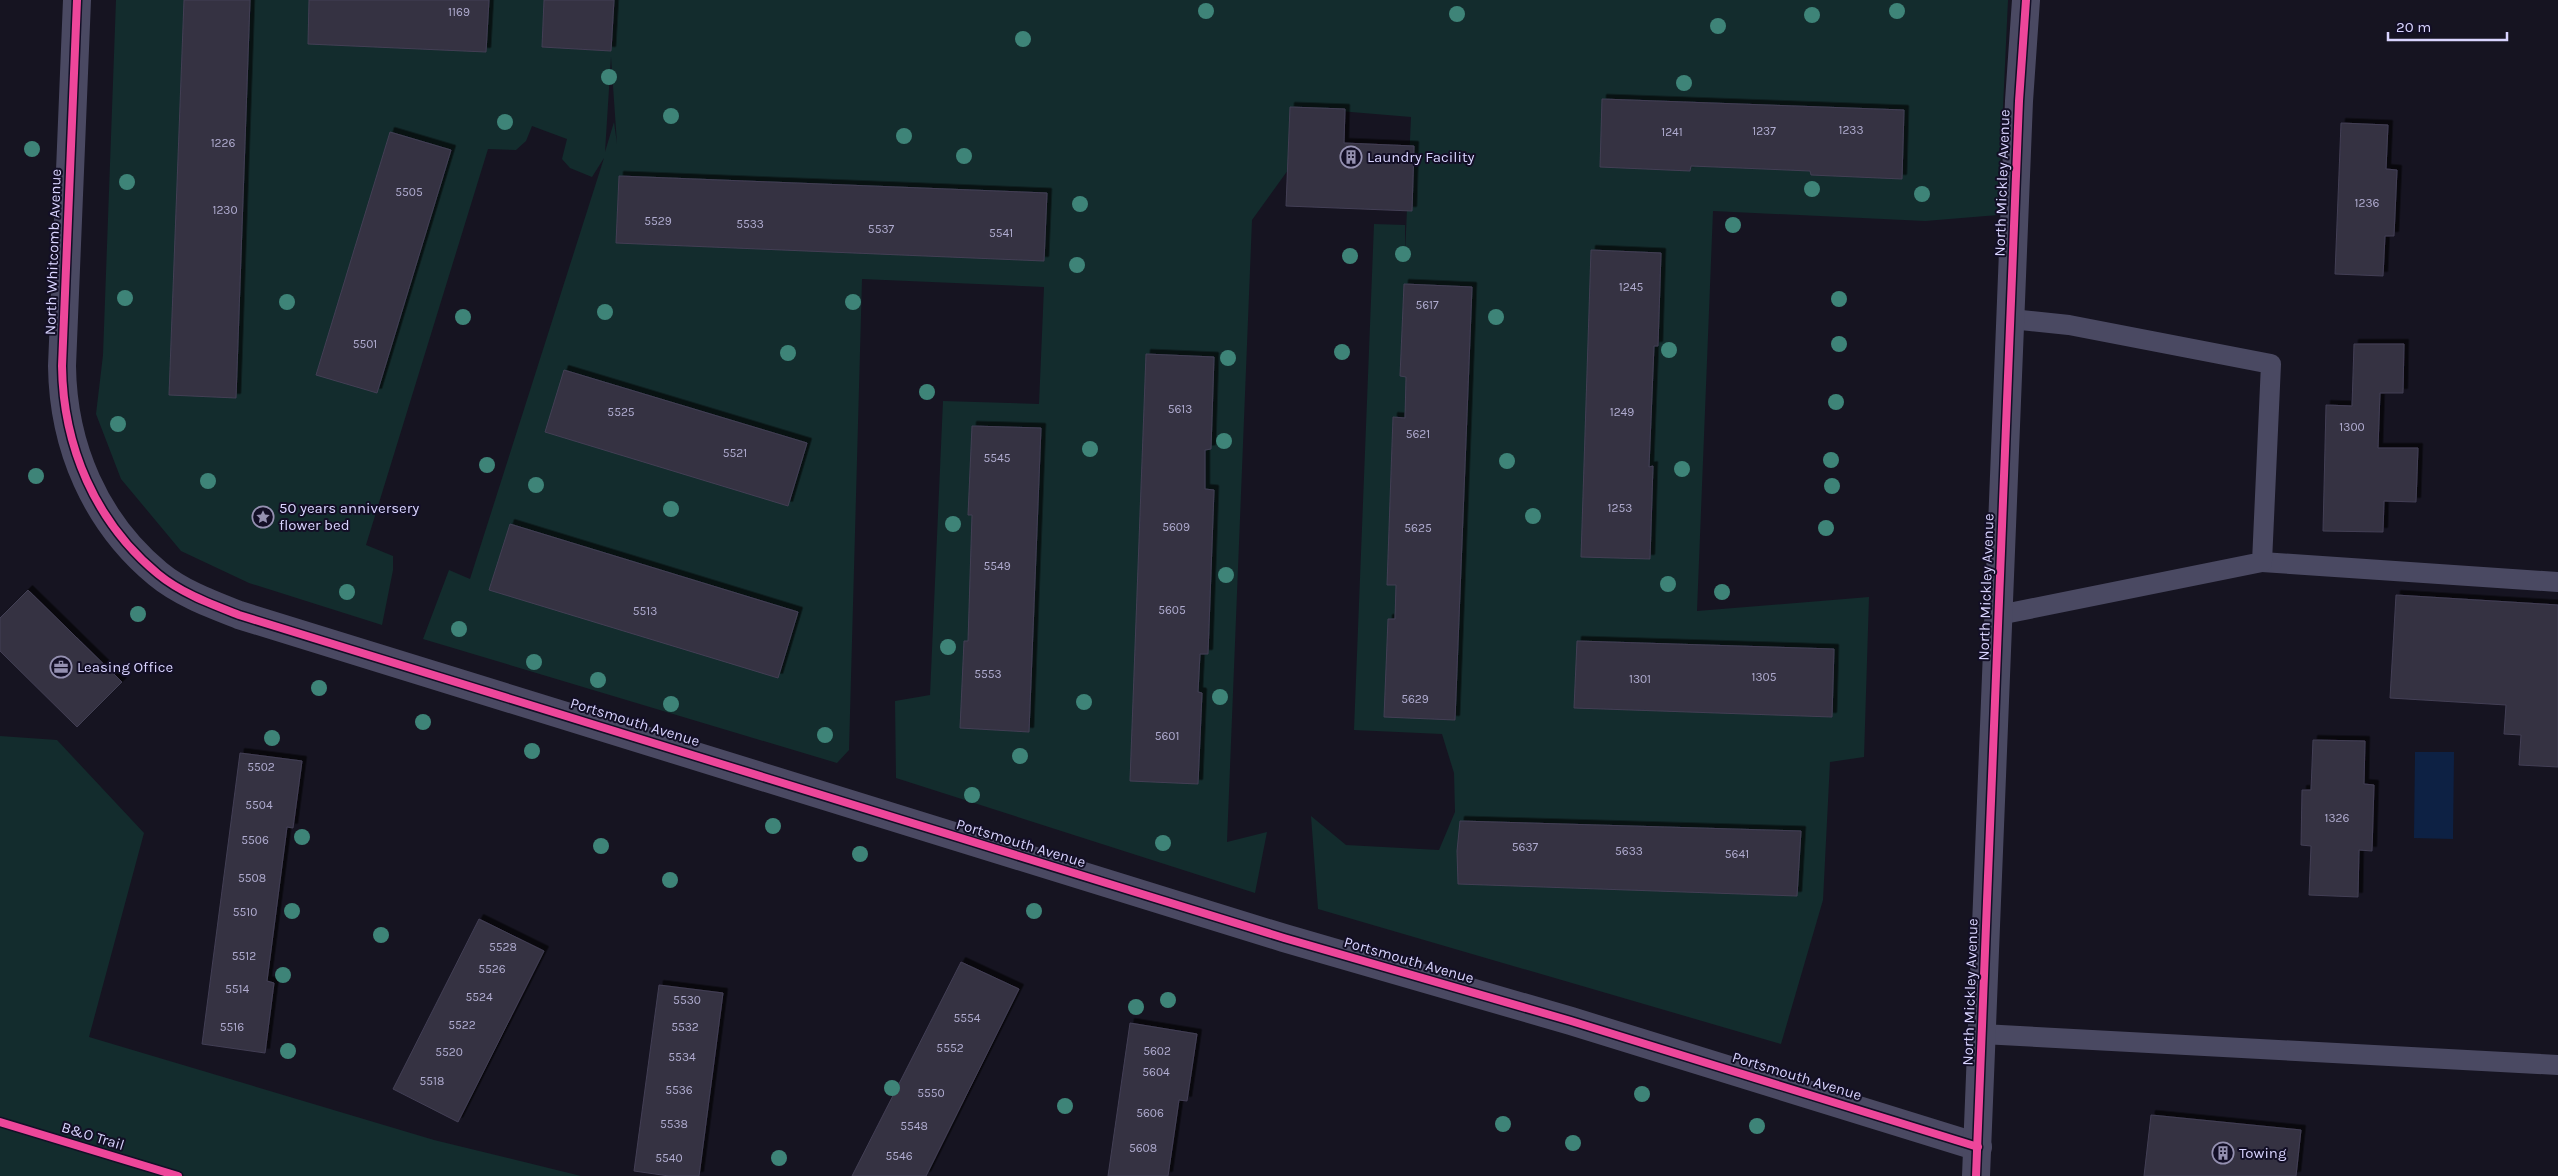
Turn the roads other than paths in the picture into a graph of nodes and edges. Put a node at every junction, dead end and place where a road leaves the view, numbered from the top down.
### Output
1 (77, 0) edge
2 (2026, 0) edge
3 (2011, 319) junction
4 (96, 499) joint
5 (2262, 562) junction
6 (2558, 582) edge
7 (1999, 615) junction
8 (1982, 1034) junction
9 (2558, 1065) edge
10 (1978, 1146) junction
11 (1976, 1176) edge

1 - 4 street, North Whitcomb Avenue
2 - 3 street, North Mickley Avenue
3 - 5 lane
3 - 7 street, North Mickley Avenue
4 - 10 street, Portsmouth Avenue
5 - 6 lane
5 - 7 lane
7 - 8 street, North Mickley Avenue
8 - 9 lane
8 - 10 street, North Mickley Avenue
10 - 11 street, North Mickley Avenue

